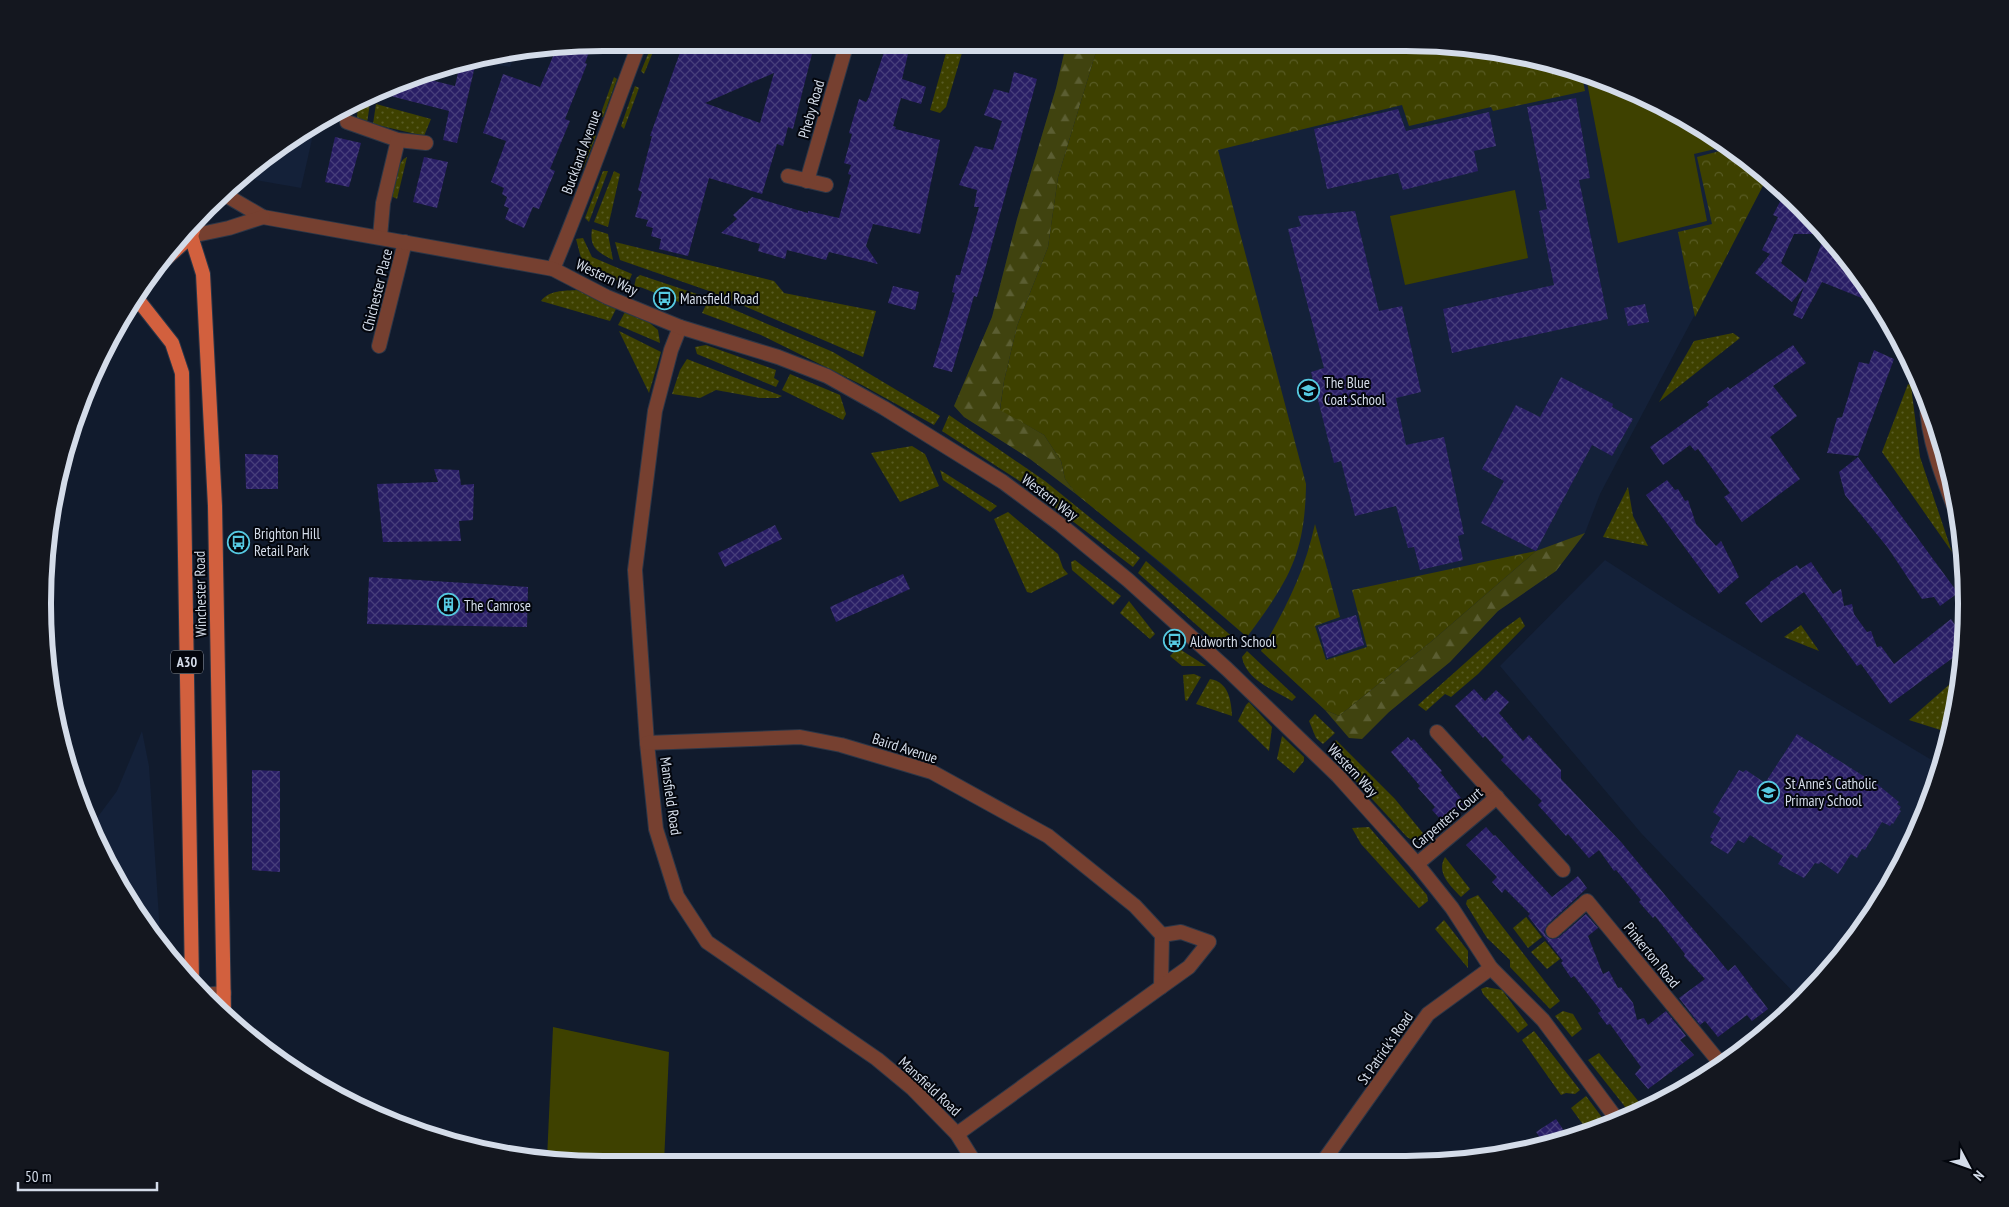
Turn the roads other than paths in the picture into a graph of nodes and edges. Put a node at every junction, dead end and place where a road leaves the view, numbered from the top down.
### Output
1 (636, 51) edge
2 (845, 51) edge
3 (346, 122) dead end
4 (398, 140) junction
5 (426, 143) dead end
6 (788, 176) dead end
7 (807, 181) junction
8 (826, 185) dead end
9 (229, 197) edge
10 (263, 217) junction
11 (191, 236) joint
12 (380, 237) junction
13 (406, 242) junction
14 (553, 269) junction
15 (140, 303) edge
16 (680, 327) junction
17 (379, 346) dead end
18 (1933, 440) edge
19 (1941, 471) edge
20 (1437, 732) dead end
21 (647, 743) junction
22 (1497, 797) junction
23 (1417, 864) junction
24 (1563, 870) dead end
25 (1553, 931) dead end
26 (1162, 935) junction
27 (1491, 968) junction
28 (192, 972) edge
29 (1161, 987) junction
30 (224, 993) junction
31 (213, 994) edge
32 (224, 1005) edge
33 (1717, 1059) edge
34 (1614, 1115) edge
35 (957, 1134) junction
36 (971, 1156) edge
37 (1327, 1156) edge

1 - 14 street, Buckland Avenue
2 - 7 street, Pheby Road
3 - 4 street
4 - 5 street
4 - 12 street
6 - 7 street
7 - 8 street
9 - 10 street, Western Way
10 - 11 street, Western Way
10 - 12 street, Western Way
11 - 30 main road, Winchester Road / A30
12 - 13 street, Western Way
13 - 14 street, Western Way
13 - 17 street, Chichester Place
14 - 16 street, Western Way
15 - 28 main road, Winchester Road / A30
16 - 21 street, Mansfield Road
16 - 23 street, Western Way
18 - 19 street
20 - 22 street, Carpenters Court
21 - 26 street, Baird Avenue
21 - 35 street, Mansfield Road
22 - 23 street, Carpenters Court
22 - 24 street, Carpenters Court
23 - 27 street, Western Way
25 - 33 street, Pinkerton Road
26 - 29 street
26 - 29 street
27 - 34 street, Western Way
27 - 37 street, St Patrick's Road
29 - 35 street
30 - 31 street
30 - 32 main road, Winchester Road / A30
35 - 36 street, Mansfield Road

